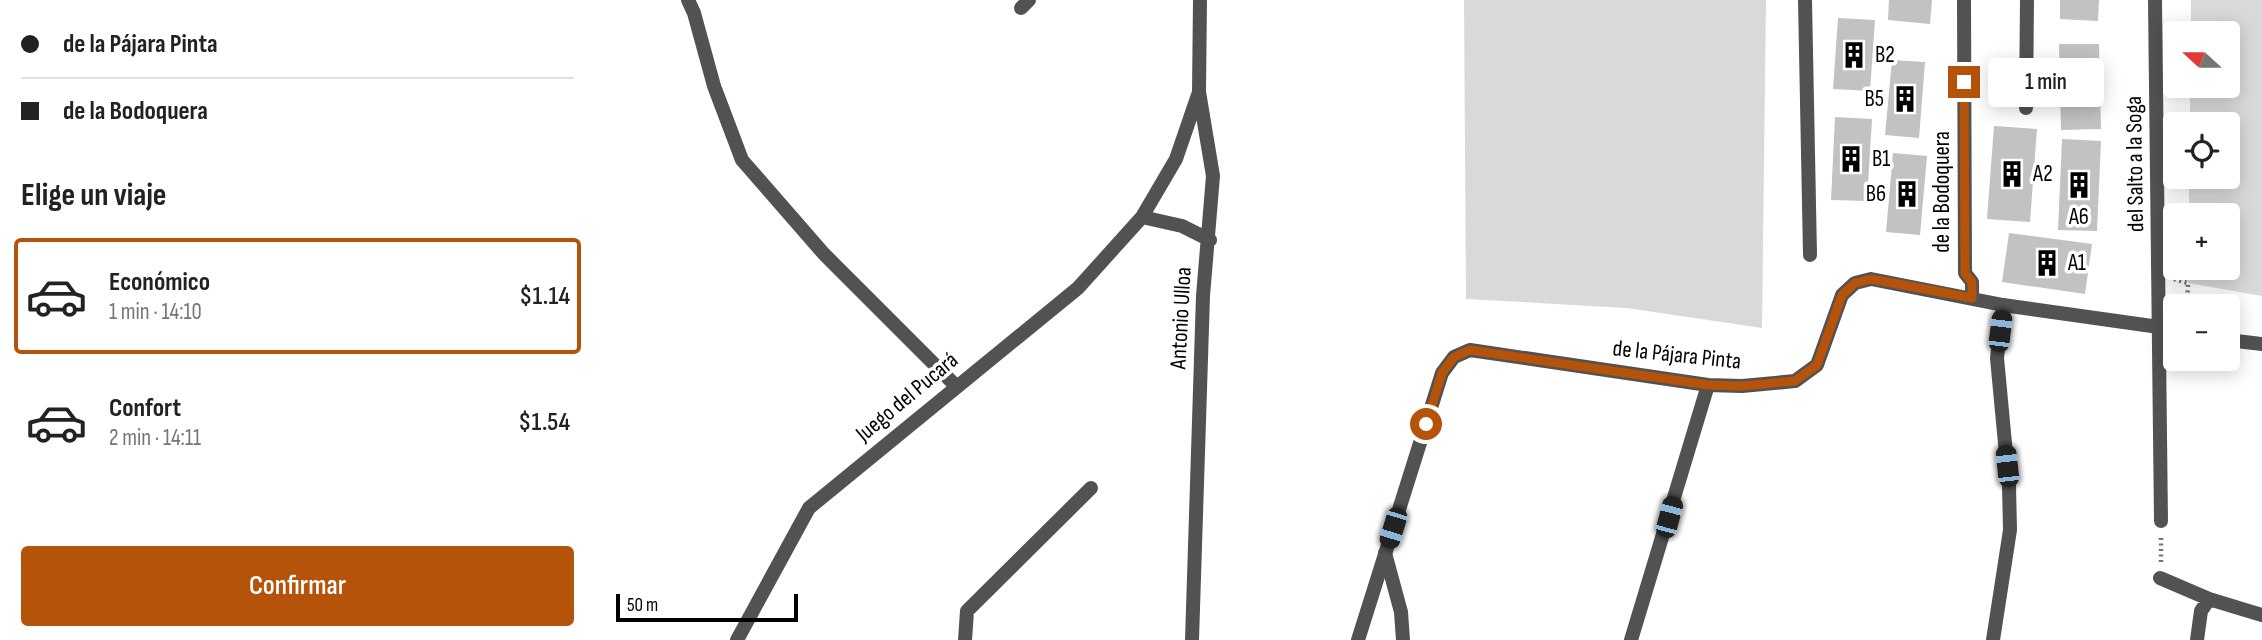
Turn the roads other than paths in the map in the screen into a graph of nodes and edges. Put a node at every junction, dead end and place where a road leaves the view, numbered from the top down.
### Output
1 (688, 0) edge
2 (1200, 0) edge
3 (1805, 0) edge
4 (1964, 0) edge
5 (2027, 0) edge
6 (2155, 0) edge
7 (1199, 92) junction
8 (2026, 108) dead end
9 (1142, 218) junction
10 (1209, 240) junction
11 (1810, 256) dead end
12 (1972, 298) junction
13 (2003, 305) junction
14 (2159, 327) junction
15 (2163, 328) edge
16 (2240, 341) edge
17 (2262, 344) edge
18 (1708, 385) junction
19 (956, 386) junction
20 (1091, 488) dead end
21 (2161, 521) road end
22 (1385, 553) junction
23 (2160, 578) road end
24 (2209, 599) junction
25 (2262, 615) edge
26 (737, 640) edge
27 (965, 640) edge
28 (1192, 640) edge
29 (1358, 640) edge
30 (1403, 640) edge
31 (1631, 640) edge
32 (1993, 640) edge
33 (2197, 640) edge

1 - 19 street
2 - 7 street, Antonio Ulloa
3 - 11 street
4 - 12 street, de la Bodoquera
5 - 8 street
6 - 14 street, del Salto a la Soga
7 - 9 street, Juego del Pucará
7 - 10 street, Antonio Ulloa
9 - 10 street
9 - 19 street, Juego del Pucará
10 - 28 street, Antonio Ulloa
12 - 13 street, de la Pájara Pinta
12 - 18 street, de la Pájara Pinta
13 - 14 street, de la Pájara Pinta
13 - 32 street
14 - 15 street, de la Pájara Pinta
14 - 21 street, del Salto a la Soga
16 - 17 street
18 - 22 street, de la Pájara Pinta
18 - 31 street
19 - 26 street, Juego del Pucará
20 - 27 street
22 - 29 street, de la Pájara Pinta
22 - 30 street
23 - 24 street
24 - 25 street
24 - 33 street

